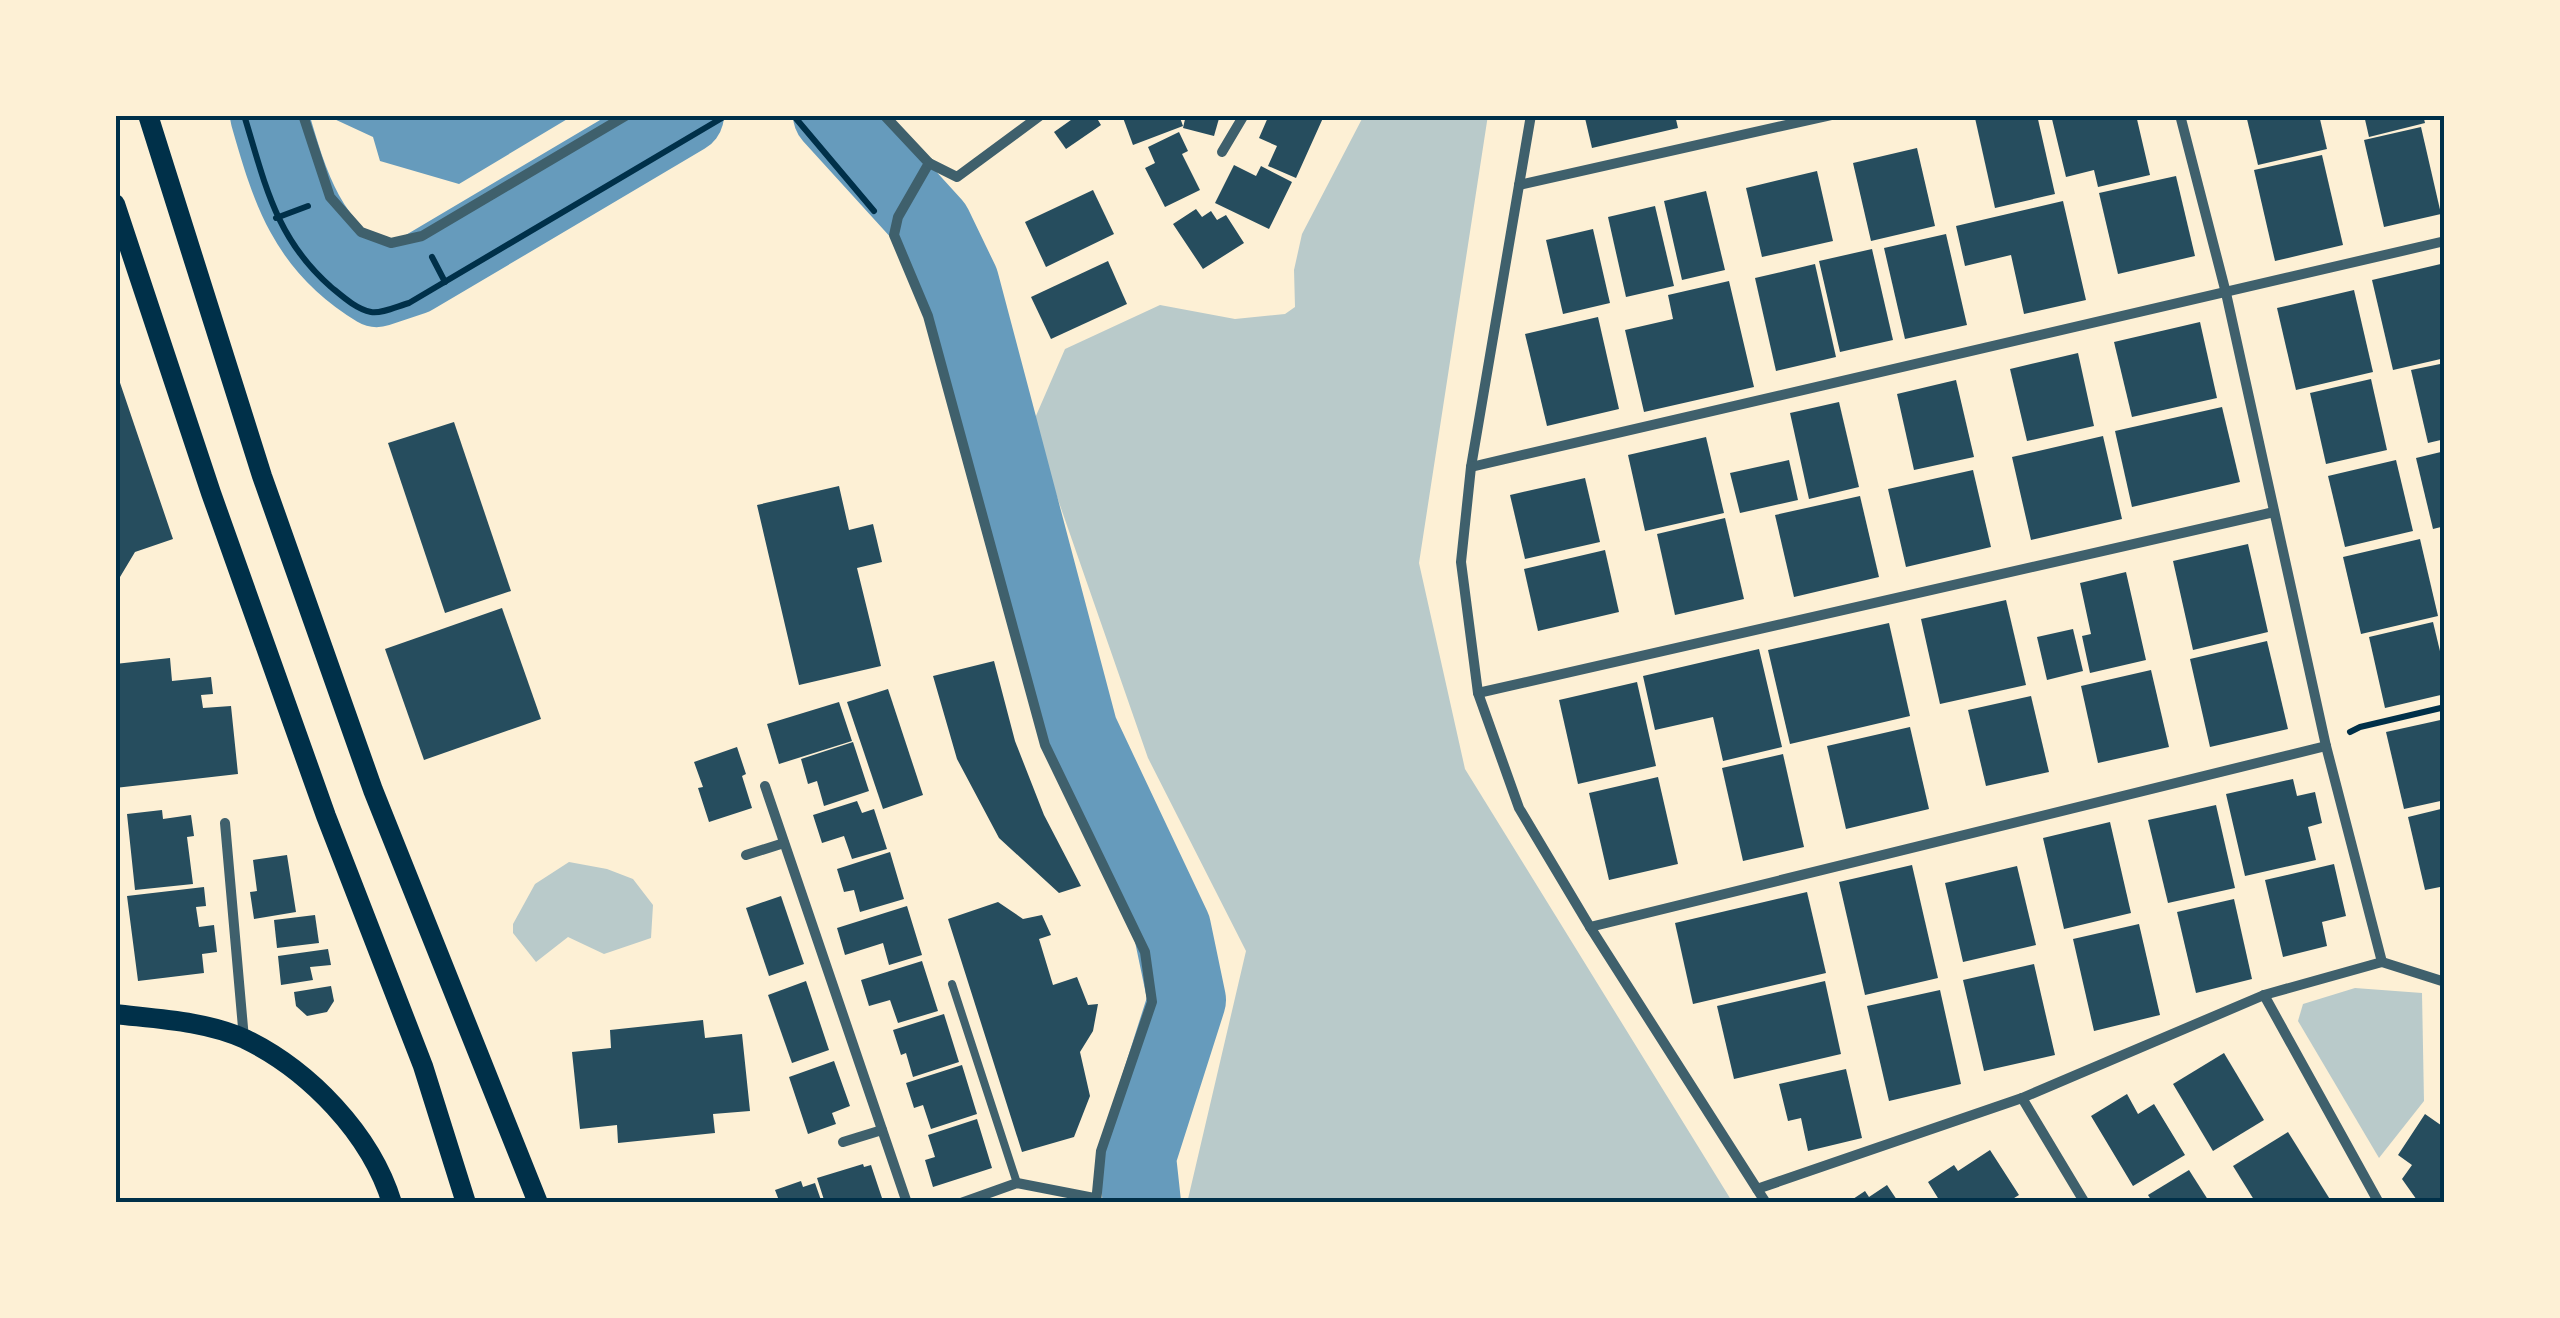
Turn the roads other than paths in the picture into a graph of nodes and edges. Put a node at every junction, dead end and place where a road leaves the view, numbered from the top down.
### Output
1 (148, 115) edge
2 (303, 115) edge
3 (627, 115) edge
4 (884, 115) edge
5 (1041, 115) edge
6 (1244, 115) edge
7 (1530, 115) edge
8 (1832, 115) edge
9 (2180, 115) edge
10 (1222, 152) dead end
11 (926, 168) junction
12 (1519, 185) junction
13 (115, 204) edge
14 (2445, 241) edge
15 (2226, 292) junction
16 (1471, 467) junction
17 (2274, 512) junction
18 (1478, 693) junction
19 (2326, 746) junction
20 (765, 786) dead end
21 (225, 823) dead end
22 (784, 843) junction
23 (746, 855) dead end
24 (1590, 927) junction
25 (2382, 962) junction
26 (2445, 982) edge
27 (952, 984) dead end
28 (2264, 995) junction
29 (115, 1014) edge
30 (244, 1039) junction
31 (2022, 1098) junction
32 (882, 1130) junction
33 (842, 1142) dead end
34 (1017, 1183) junction
35 (1757, 1189) junction
36 (1095, 1201) edge
37 (392, 1203) edge
38 (466, 1203) edge
39 (538, 1203) edge
40 (907, 1203) edge
41 (961, 1203) edge
42 (1766, 1203) edge
43 (2085, 1203) edge
44 (2380, 1203) edge

1 - 39 main road
2 - 3 street
4 - 11 street
5 - 11 street
6 - 10 street
7 - 12 street
8 - 12 street
9 - 15 street
11 - 36 street
12 - 16 street
13 - 38 main road
14 - 15 street
15 - 16 street
15 - 17 street
16 - 18 street
17 - 18 street
17 - 19 street
18 - 24 street
19 - 24 street
19 - 25 street
20 - 22 street
21 - 30 street
22 - 23 street
22 - 32 street
24 - 35 street
25 - 26 street
25 - 28 street
27 - 34 lane
28 - 31 street
28 - 44 street
29 - 30 main road
30 - 37 main road
31 - 35 street
31 - 43 street
32 - 33 street
32 - 40 street
34 - 36 street
34 - 41 street
35 - 42 street

